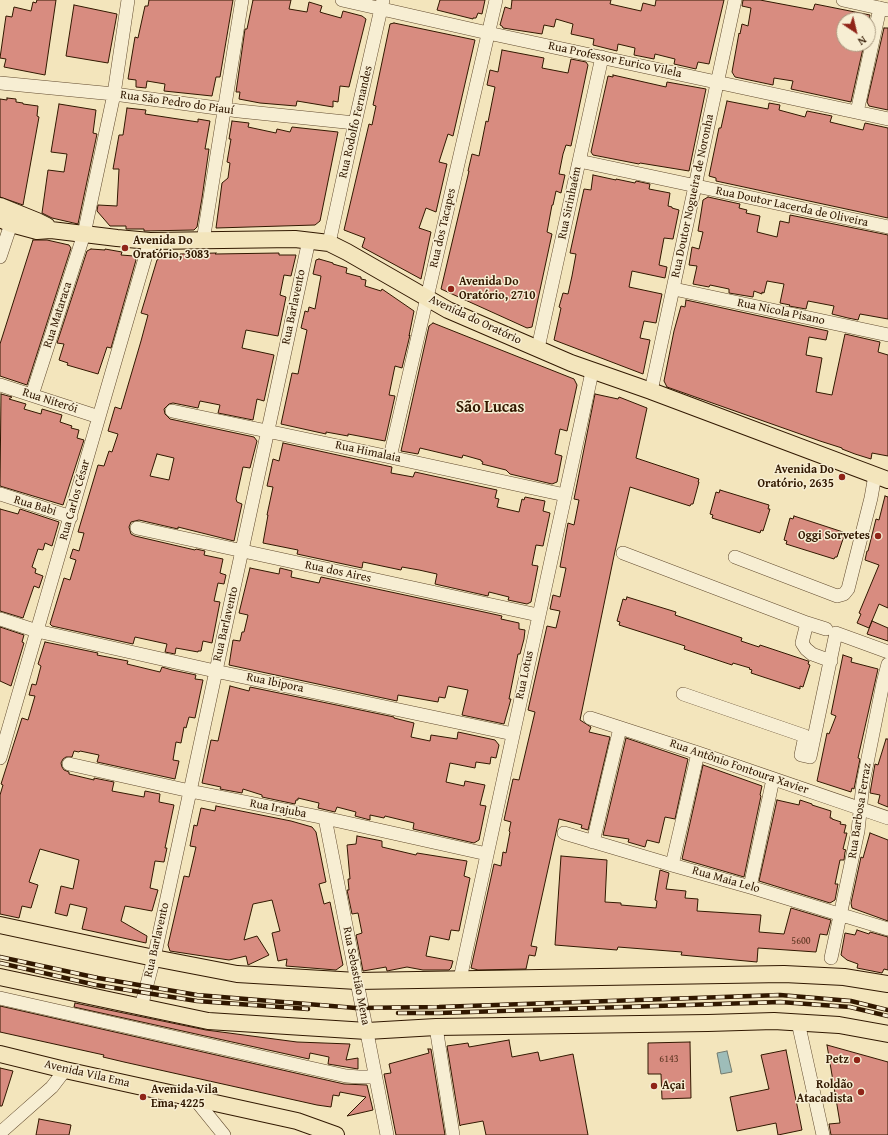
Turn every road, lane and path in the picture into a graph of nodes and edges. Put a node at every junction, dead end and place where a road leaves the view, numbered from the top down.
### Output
1 (128, 0) edge
2 (242, 0) edge
3 (342, 0) edge
4 (496, 0) edge
5 (735, 0) edge
6 (843, 0) edge
7 (382, 5) edge
8 (884, 9) edge
9 (488, 33) junction
10 (602, 57) junction
11 (0, 83) edge
12 (717, 83) junction
13 (114, 94) junction
14 (224, 109) junction
15 (857, 112) junction
16 (888, 119) edge
17 (355, 123) junction
18 (579, 161) junction
19 (695, 186) junction
20 (0, 206) edge
21 (6, 222) edge
22 (888, 227) edge
23 (51, 230) junction
24 (84, 234) junction
25 (309, 240) junction
26 (150, 241) junction
27 (203, 241) junction
28 (329, 244) junction
29 (0, 257) edge
30 (674, 288) junction
31 (427, 298) junction
32 (888, 335) edge
33 (538, 348) junction
34 (592, 372) junction
35 (0, 385) edge
36 (651, 392) junction
37 (32, 395) junction
38 (172, 411) dead end
39 (99, 417) junction
40 (268, 431) junction
41 (390, 456) junction
42 (881, 477) edge
43 (0, 494) edge
44 (565, 495) junction
45 (71, 517) junction
46 (137, 528) dead end
47 (242, 551) junction
48 (623, 553) dead end
49 (735, 557) dead end
50 (538, 616) junction
51 (0, 619) edge
52 (808, 622) junction
53 (826, 629) dead end
54 (37, 631) junction
55 (888, 652) edge
56 (831, 661) junction
57 (888, 664) edge
58 (215, 670) junction
59 (683, 694) dead end
60 (590, 718) dead end
61 (620, 728) junction
62 (4, 730) edge
63 (513, 734) junction
64 (698, 752) junction
65 (0, 758) edge
66 (69, 764) dead end
67 (773, 779) junction
68 (190, 792) junction
69 (860, 808) junction
70 (325, 818) junction
71 (888, 818) edge
72 (564, 833) dead end
73 (593, 842) junction
74 (487, 854) junction
75 (672, 865) junction
76 (750, 887) junction
77 (841, 914) junction
78 (0, 925) edge
79 (888, 929) edge
80 (154, 958) junction
81 (831, 958) dead end
82 (0, 977) edge
83 (460, 979) junction
84 (357, 981) junction
85 (888, 984) edge
86 (0, 998) edge
87 (141, 1007) junction
88 (798, 1022) junction
89 (436, 1027) junction
90 (367, 1031) junction
91 (888, 1034) edge
92 (0, 1054) edge
93 (65, 1070) junction
94 (376, 1077) junction
95 (194, 1098) junction
96 (0, 1133) edge
97 (224, 1135) edge
98 (336, 1135) edge
99 (387, 1135) edge
100 (453, 1135) edge
101 (823, 1135) edge

1 - 13 street, Rua Mataraca
2 - 14 street
3 - 7 street, Rua Professor Eurico Vilela
4 - 9 street, Rua dos Tacapes
5 - 12 street, Rua Doutor Nogueira de Noronha
6 - 8 street
7 - 9 street, Rua Professor Eurico Vilela
7 - 17 street, Rua Rodolfo Fernandes
8 - 15 street
9 - 10 street, Rua Professor Eurico Vilela
9 - 31 street, Rua dos Tacapes
10 - 12 street, Rua Professor Eurico Vilela
10 - 18 street, Rua Sirinhaém
11 - 13 street, Rua São Pedro do Piauí
12 - 15 street, Rua Professor Eurico Vilela
12 - 19 street, Rua Doutor Nogueira de Noronha
13 - 14 street, Rua São Pedro do Piauí
13 - 24 street, Rua Mataraca
14 - 17 street, Rua São Pedro do Piauí
14 - 27 street
15 - 16 street, Rua Professor Eurico Vilela
17 - 28 street, Rua Rodolfo Fernandes
18 - 19 street, Rua Doutor Lacerda de Oliveira
18 - 33 street, Rua Sirinhaém
19 - 22 street, Rua Doutor Lacerda de Oliveira
19 - 30 street, Rua Doutor Nogueira de Noronha
20 - 23 main road, Avenida do Oratório
21 - 23 main road, Avenida do Oratório
21 - 29 street
23 - 24 main road, Avenida do Oratório
24 - 26 main road, Avenida do Oratório
24 - 37 street, Rua Mataraca
25 - 27 main road, Avenida do Oratório
25 - 28 main road, Avenida do Oratório
25 - 40 street, Rua Barlavento
26 - 27 main road, Avenida do Oratório
26 - 39 street, Rua Carlos César
28 - 31 main road, Avenida do Oratório
30 - 32 street, Rua Nicola Pisano
30 - 36 street, Rua Doutor Nogueira de Noronha
31 - 33 main road, Avenida do Oratório
31 - 41 street, Rua dos Tacapes
33 - 34 main road, Avenida do Oratório
34 - 36 main road, Avenida do Oratório
34 - 44 street, Rua Lotus
35 - 37 street, Rua Niterói
36 - 42 main road, Avenida do Oratório
37 - 39 street, Rua Niterói
38 - 40 street, Rua Himalaia
39 - 45 street, Rua Carlos César
40 - 41 street, Rua Himalaia
40 - 47 street, Rua Barlavento
41 - 44 street, Rua Himalaia
42 - 49 street
43 - 45 street, Rua Babi
44 - 50 street, Rua Lotus
45 - 54 street, Rua Carlos César
46 - 47 street, Rua dos Aires
47 - 50 street, Rua dos Aires
47 - 58 street, Rua Barlavento
48 - 52 street
50 - 63 street, Rua Lotus
51 - 54 street, Rua Ibipora
52 - 53 street
52 - 56 street
54 - 58 street, Rua Ibipora
54 - 62 street, Rua Carlos César
55 - 56 street
56 - 59 street
57 - 69 street, Rua Barbosa Ferraz
58 - 63 street, Rua Ibipora
58 - 68 street, Rua Barlavento
60 - 61 street, Rua Antônio Fontoura Xavier
61 - 64 street, Rua Antônio Fontoura Xavier
61 - 73 street
62 - 65 street, Rua Carlos César
63 - 74 street, Rua Lotus
64 - 67 street, Rua Antônio Fontoura Xavier
64 - 75 street
66 - 68 street, Rua Irajuba
67 - 69 street, Rua Antônio Fontoura Xavier
67 - 76 street
68 - 70 street, Rua Irajuba
68 - 80 street, Rua Barlavento
69 - 71 street, Rua Antônio Fontoura Xavier
69 - 77 street, Rua Barbosa Ferraz
70 - 74 street, Rua Irajuba
70 - 84 street, Rua Sebastião Mena
72 - 73 street, Rua Maia Lelo
73 - 75 street, Rua Maia Lelo
74 - 83 street, Rua Lotus
75 - 76 street, Rua Maia Lelo
76 - 77 street, Rua Maia Lelo
77 - 79 street, Rua Maia Lelo
77 - 81 street, Rua Barbosa Ferraz
78 - 80 main road
80 - 84 main road
80 - 87 street, Rua Barlavento
82 - 87 main road
83 - 84 main road
83 - 85 main road
84 - 90 street, Rua Sebastião Mena
86 - 94 street
87 - 90 main road
88 - 89 main road
88 - 91 main road
88 - 101 street
89 - 90 main road
89 - 100 street
90 - 94 street, Rua Sebastião Mena
92 - 93 main road, Avenida Vila Ema
93 - 95 main road, Avenida Vila Ema
93 - 96 street
94 - 99 street, Rua Sebastião Mena
95 - 97 street
95 - 98 main road, Avenida Vila Ema

